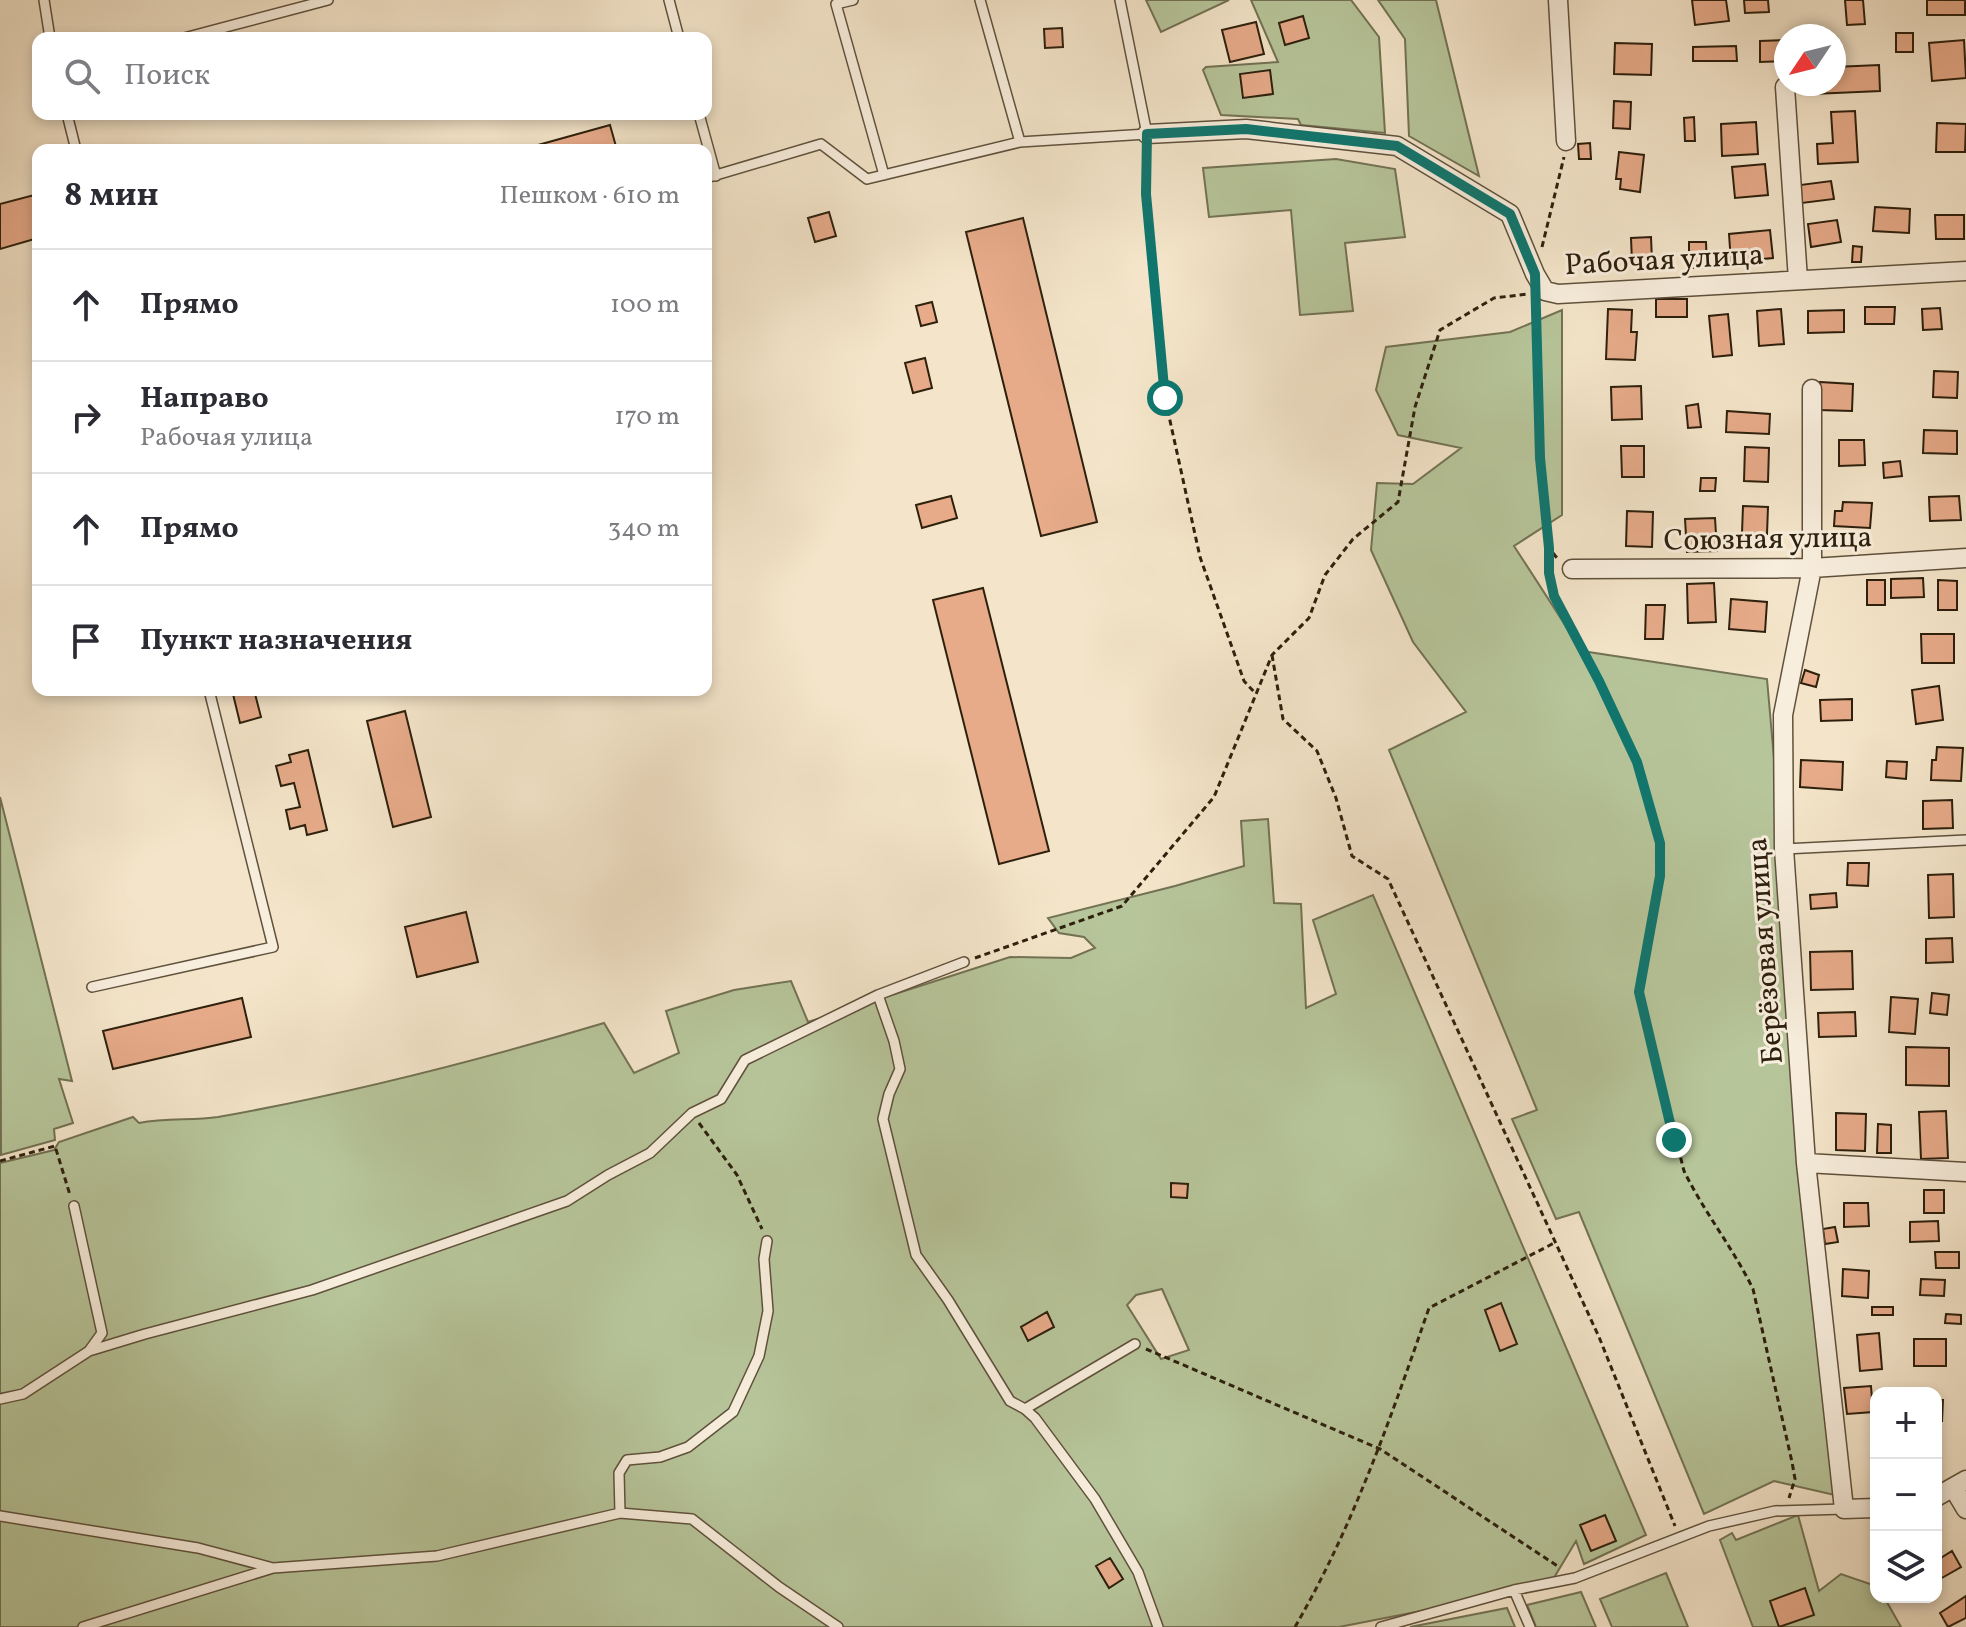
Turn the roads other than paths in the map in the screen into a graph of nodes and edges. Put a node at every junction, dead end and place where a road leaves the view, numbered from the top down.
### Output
1 (44, 0) edge
2 (328, 0) edge
3 (669, 0) edge
4 (853, 0) edge
5 (980, 0) edge
6 (1120, 0) edge
7 (1558, 0) edge
8 (49, 32) edge
9 (207, 32) edge
10 (677, 32) edge
11 (1786, 96) edge
12 (68, 120) edge
13 (700, 120) edge
14 (1147, 134) junction
15 (1566, 141) road end
16 (1020, 142) junction
17 (74, 144) edge
18 (705, 144) edge
19 (884, 175) junction
20 (712, 177) edge
21 (1966, 271) edge
22 (1798, 280) junction
23 (1812, 389) dead end
24 (1966, 558) edge
25 (1812, 568) junction
26 (1572, 569) road end
27 (210, 696) edge
28 (1966, 840) edge
29 (1784, 849) junction
30 (964, 962) road end
31 (92, 987) dead end
32 (878, 995) junction
33 (1806, 1163) junction
34 (1966, 1172) edge
35 (74, 1206) road end
36 (767, 1241) road end
37 (1135, 1344) road end
38 (89, 1351) junction
39 (0, 1399) edge
40 (1025, 1409) junction
41 (1960, 1485) edge
42 (1942, 1494) edge
43 (1870, 1508) edge
44 (1844, 1509) junction
45 (1966, 1509) edge
46 (620, 1513) junction
47 (0, 1516) edge
48 (273, 1568) junction
49 (1514, 1590) junction
50 (83, 1627) edge
51 (838, 1627) edge
52 (1158, 1627) edge
53 (1381, 1627) edge
54 (1530, 1627) edge

1 - 8 lane
2 - 9 lane
3 - 10 lane
4 - 19 lane
5 - 16 lane
6 - 14 lane
7 - 15 street
11 - 22 street
12 - 17 lane
13 - 18 lane
14 - 16 lane
14 - 22 street, Рабочая улица
16 - 19 lane
19 - 20 lane
21 - 22 street, Рабочая улица
23 - 25 street, Берёзовая улица
24 - 25 street, Союзная улица
25 - 26 street, Союзная улица
25 - 29 street, Берёзовая улица
27 - 31 lane
28 - 29 lane
29 - 33 street, Берёзовая улица
30 - 32 lane
32 - 38 lane
32 - 40 lane
33 - 34 street
33 - 44 street, Берёзовая улица
35 - 38 lane
36 - 46 lane
37 - 40 lane
38 - 39 lane
40 - 52 lane
41 - 42 street
41 - 45 street
43 - 44 street
44 - 49 lane
46 - 48 lane
46 - 51 lane
47 - 48 lane
48 - 50 lane
49 - 53 lane
49 - 54 lane

